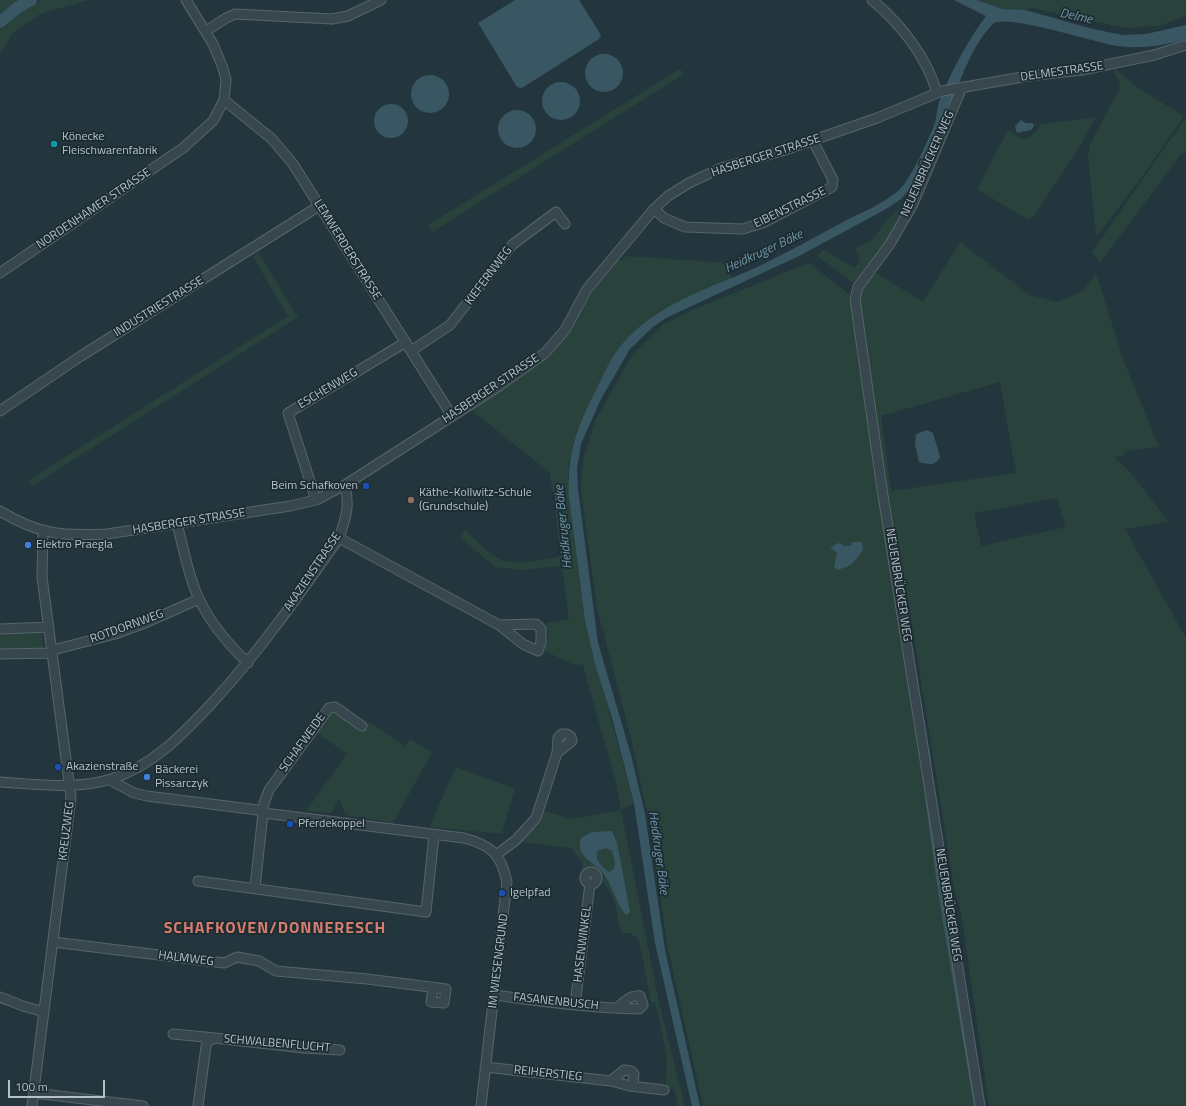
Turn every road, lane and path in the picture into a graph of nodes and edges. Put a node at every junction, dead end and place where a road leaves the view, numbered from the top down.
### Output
1 (186, 0) edge
2 (381, 0) edge
3 (872, 0) edge
4 (206, 31) junction
5 (1186, 46) edge
6 (962, 87) junction
7 (939, 92) junction
8 (224, 100) junction
9 (813, 141) junction
10 (319, 206) junction
11 (654, 209) junction
12 (565, 224) dead end
13 (0, 273) edge
14 (406, 342) junction
15 (412, 351) junction
16 (0, 411) edge
17 (452, 416) junction
18 (345, 485) junction
19 (316, 500) junction
20 (0, 511) edge
21 (177, 524) junction
22 (44, 532) junction
23 (339, 538) junction
24 (199, 599) junction
25 (499, 625) dead end
26 (49, 627) junction
27 (0, 629) edge
28 (53, 651) junction
29 (0, 654) edge
30 (248, 663) junction
31 (362, 726) dead end
32 (557, 753) dead end
33 (110, 780) junction
34 (0, 782) edge
35 (70, 786) junction
36 (264, 813) junction
37 (434, 835) junction
38 (496, 854) junction
39 (198, 881) dead end
40 (590, 884) dead end
41 (255, 888) junction
42 (53, 942) junction
43 (433, 988) dead end
44 (495, 995) junction
45 (0, 997) edge
46 (575, 1005) junction
47 (617, 1008) dead end
48 (44, 1012) junction
49 (173, 1034) dead end
50 (215, 1038) junction
51 (340, 1050) dead end
52 (486, 1067) junction
53 (611, 1081) junction
54 (630, 1086) junction
55 (664, 1090) dead end
56 (34, 1092) junction
57 (32, 1106) edge
58 (143, 1106) edge
59 (198, 1106) edge
60 (481, 1106) edge
61 (980, 1106) edge

1 - 4 street, NORDENHAMER STRASSE
2 - 4 street
3 - 7 street
4 - 8 street, NORDENHAMER STRASSE
5 - 6 street, DELMESTRASSE
6 - 7 street, DELMESTRASSE
6 - 61 street, NEUENBRÜCKER WEG
7 - 9 street, HASBERGER STRASSE
8 - 10 street, LEMWERDERSTRASSE
8 - 13 street, NORDENHAMER STRASSE
9 - 11 street, HASBERGER STRASSE
9 - 11 street, EIBENSTRASSE
10 - 14 street, LEMWERDERSTRASSE
10 - 16 street, INDUSTRIESTRASSE
11 - 17 street, HASBERGER STRASSE
12 - 15 street, KIEFERNWEG
14 - 15 street, LEMWERDERSTRASSE
14 - 19 street, ESCHENWEG
15 - 17 street, LEMWERDERSTRASSE
17 - 18 street, HASBERGER STRASSE
18 - 19 street, HASBERGER STRASSE
18 - 23 street, AKAZIENSTRASSE
19 - 21 street, HASBERGER STRASSE
20 - 22 street, HASBERGER STRASSE
21 - 22 street, HASBERGER STRASSE
21 - 24 street
22 - 26 street, KREUZWEG
23 - 25 street
23 - 30 street, AKAZIENSTRASSE
24 - 28 street, ROTDORNWEG
24 - 30 street
26 - 27 street
26 - 28 street, KREUZWEG
28 - 29 street, ROTDORNWEG
28 - 35 street, KREUZWEG
30 - 33 street, AKAZIENSTRASSE
31 - 36 street, SCHAFWEIDE
32 - 38 street
33 - 35 street, AKAZIENSTRASSE
33 - 36 street, IM WIESENGRUND
34 - 35 street, AKAZIENSTRASSE
35 - 42 street, KREUZWEG
36 - 37 street, IM WIESENGRUND
36 - 41 street
37 - 38 street, IM WIESENGRUND
37 - 41 street
38 - 44 street, IM WIESENGRUND
39 - 41 street
40 - 46 street, HASENWINKEL
42 - 43 street, HALMWEG
42 - 48 street, KREUZWEG
44 - 46 street, FASANENBUSCH
44 - 52 street, IM WIESENGRUND
45 - 48 street
46 - 47 street, FASANENBUSCH
48 - 56 street, KREUZWEG
49 - 50 street, SCHWALBENFLUCHT
50 - 51 street, SCHWALBENFLUCHT
50 - 59 street, SCHWALBENFLUCHT
52 - 53 street, REIHERSTIEG
52 - 60 street, IM WIESENGRUND
53 - 54 street, REIHERSTIEG
53 - 54 street
54 - 55 street, REIHERSTIEG
56 - 57 street, KREUZWEG
56 - 58 street

